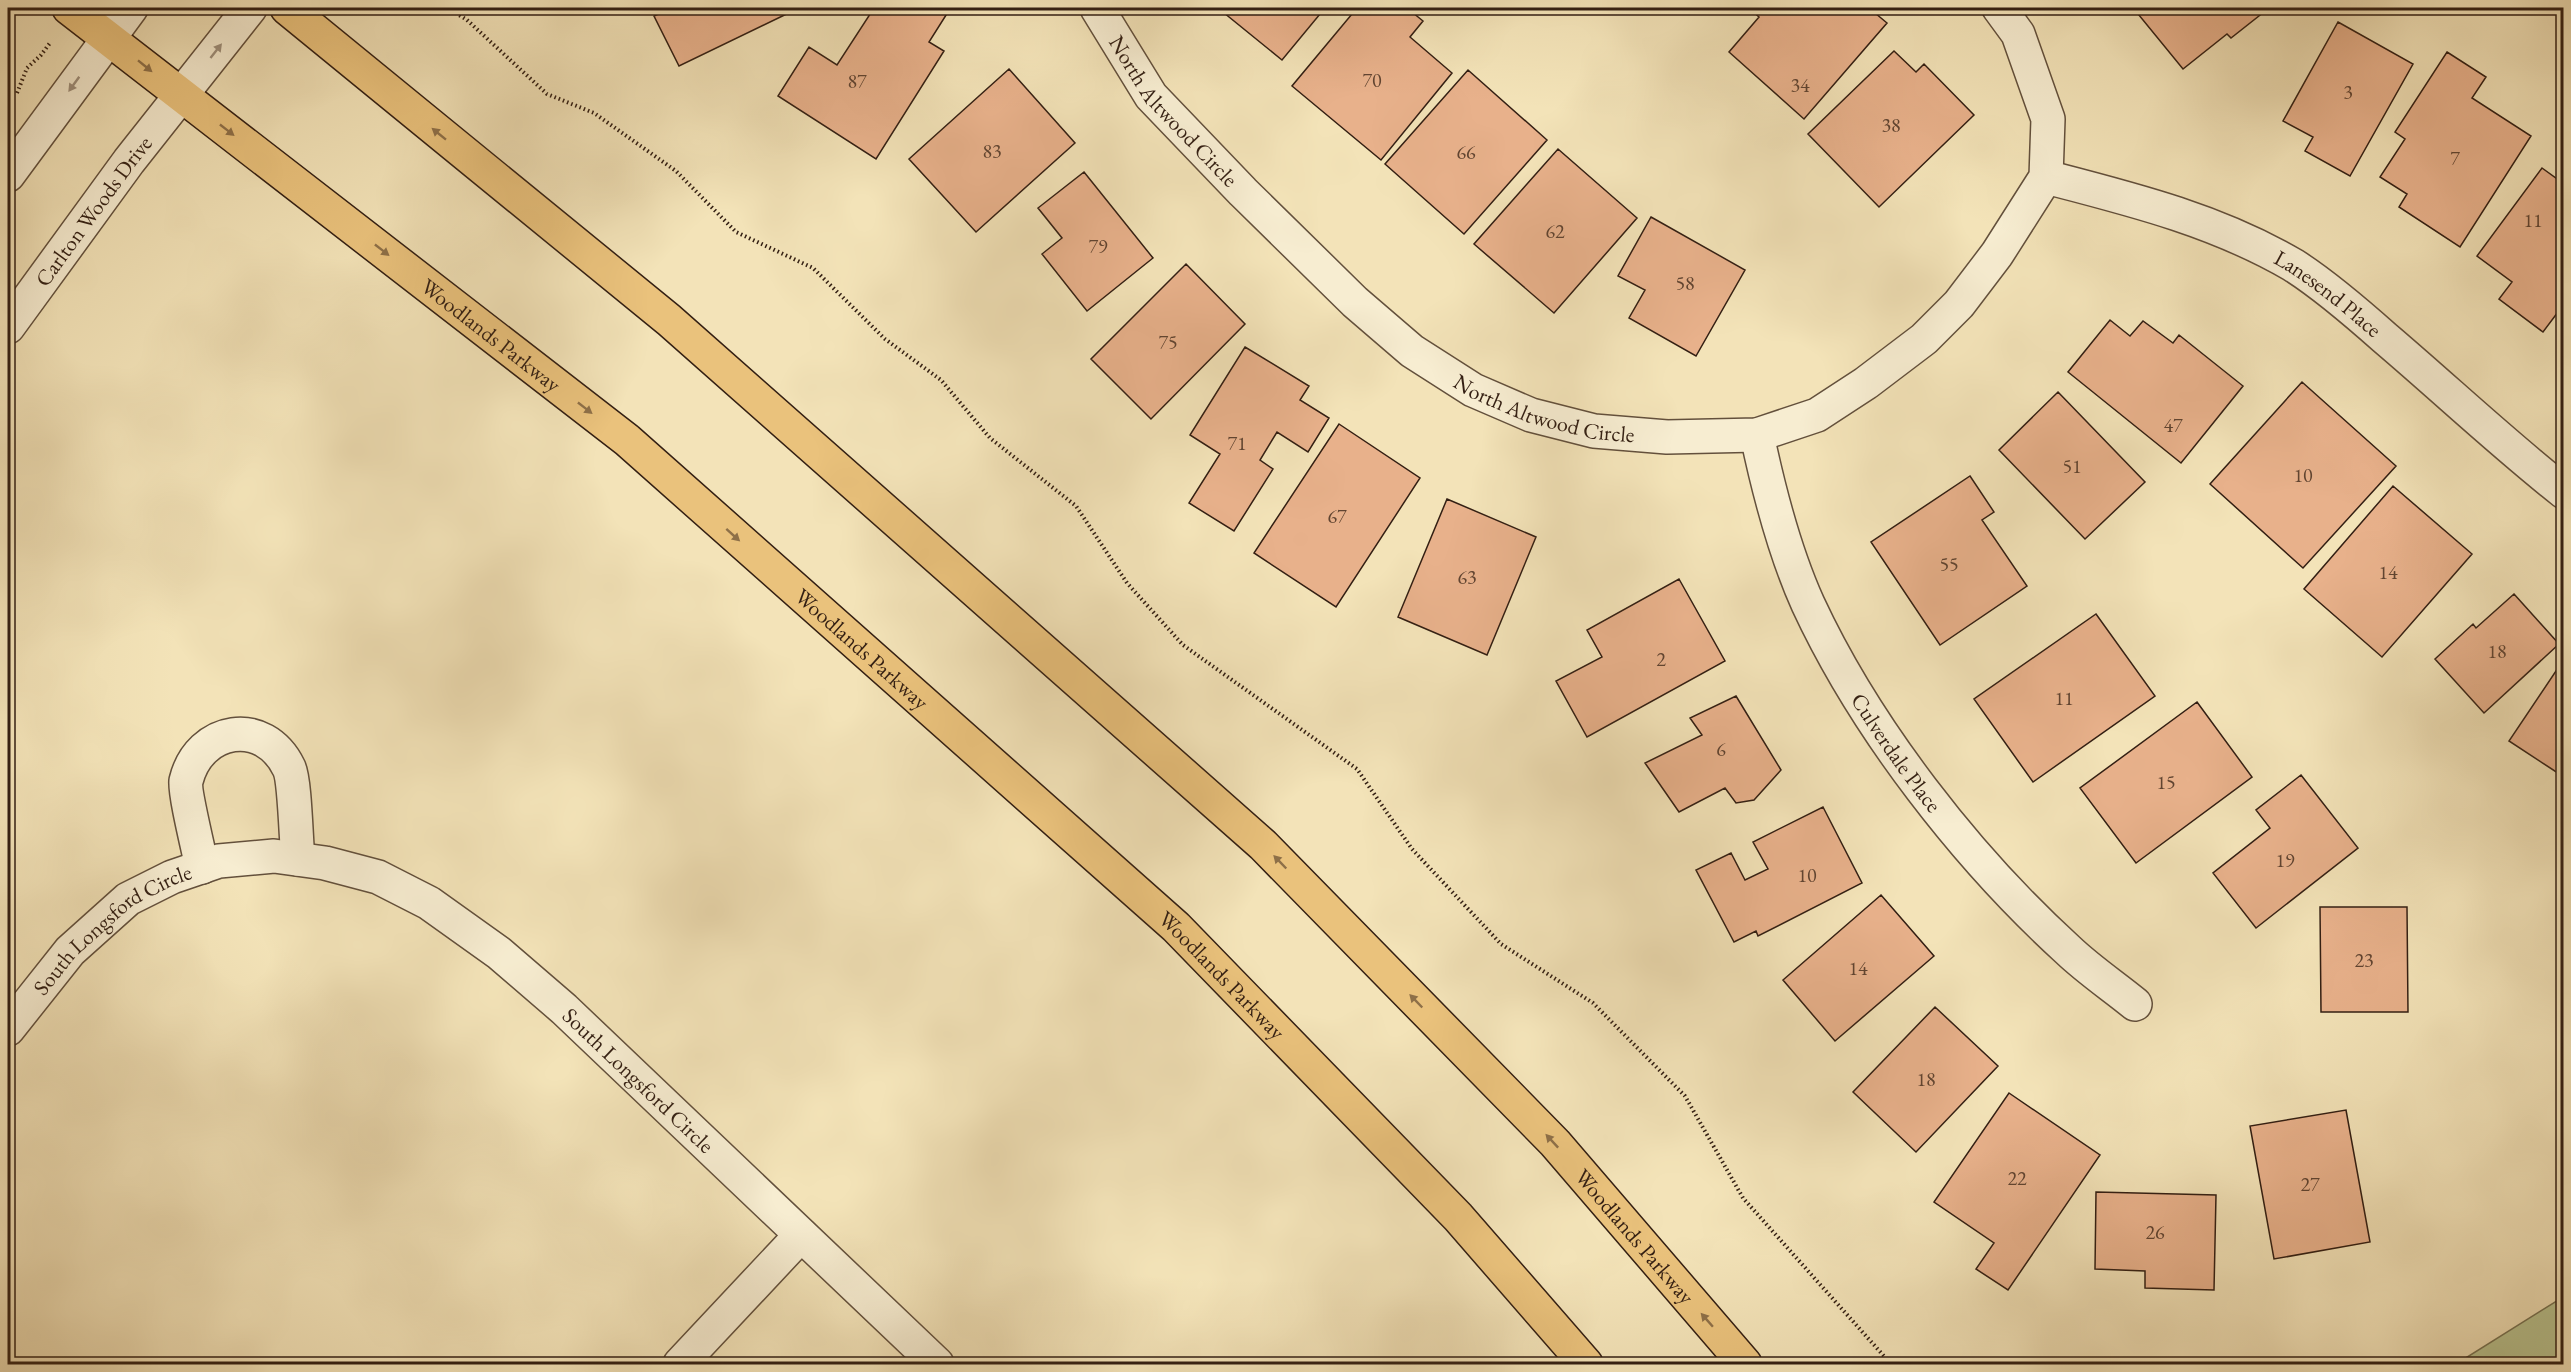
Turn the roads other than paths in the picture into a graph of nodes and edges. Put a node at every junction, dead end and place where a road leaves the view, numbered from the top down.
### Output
1 (131, 8) edge
2 (250, 8) edge
3 (287, 8) edge
4 (1097, 8) edge
5 (2000, 8) edge
6 (70, 9) edge
7 (108, 36) junction
8 (181, 95) junction
9 (8, 175) edge
10 (2046, 177) junction
11 (8, 327) edge
12 (1757, 435) junction
13 (2564, 492) edge
14 (298, 859) junction
15 (202, 867) junction
16 (2135, 1004) dead end
17 (8, 1029) edge
18 (801, 1235) junction
19 (680, 1365) edge
20 (937, 1365) edge
21 (1586, 1365) edge
22 (1745, 1365) edge

1 - 7 street
8 -> 2 street, Carlton Woods Drive
22 -> 3 main road, Woodlands Parkway
4 - 12 street, North Altwood Circle
5 - 10 street
6 - 7 main road, Woodlands Parkway
7 -> 8 main road, Woodlands Parkway
7 -> 9 street
8 - 11 street, Carlton Woods Drive
8 -> 21 main road, Woodlands Parkway
10 - 12 street, North Altwood Circle
10 - 13 street, Lanesend Place
12 - 16 street, Culverdale Place
14 - 15 street, South Longsford Circle
14 - 15 street, South Longsford Circle
14 - 18 street, South Longsford Circle
15 - 17 street, South Longsford Circle
18 - 19 street
18 - 20 street, South Longsford Circle

